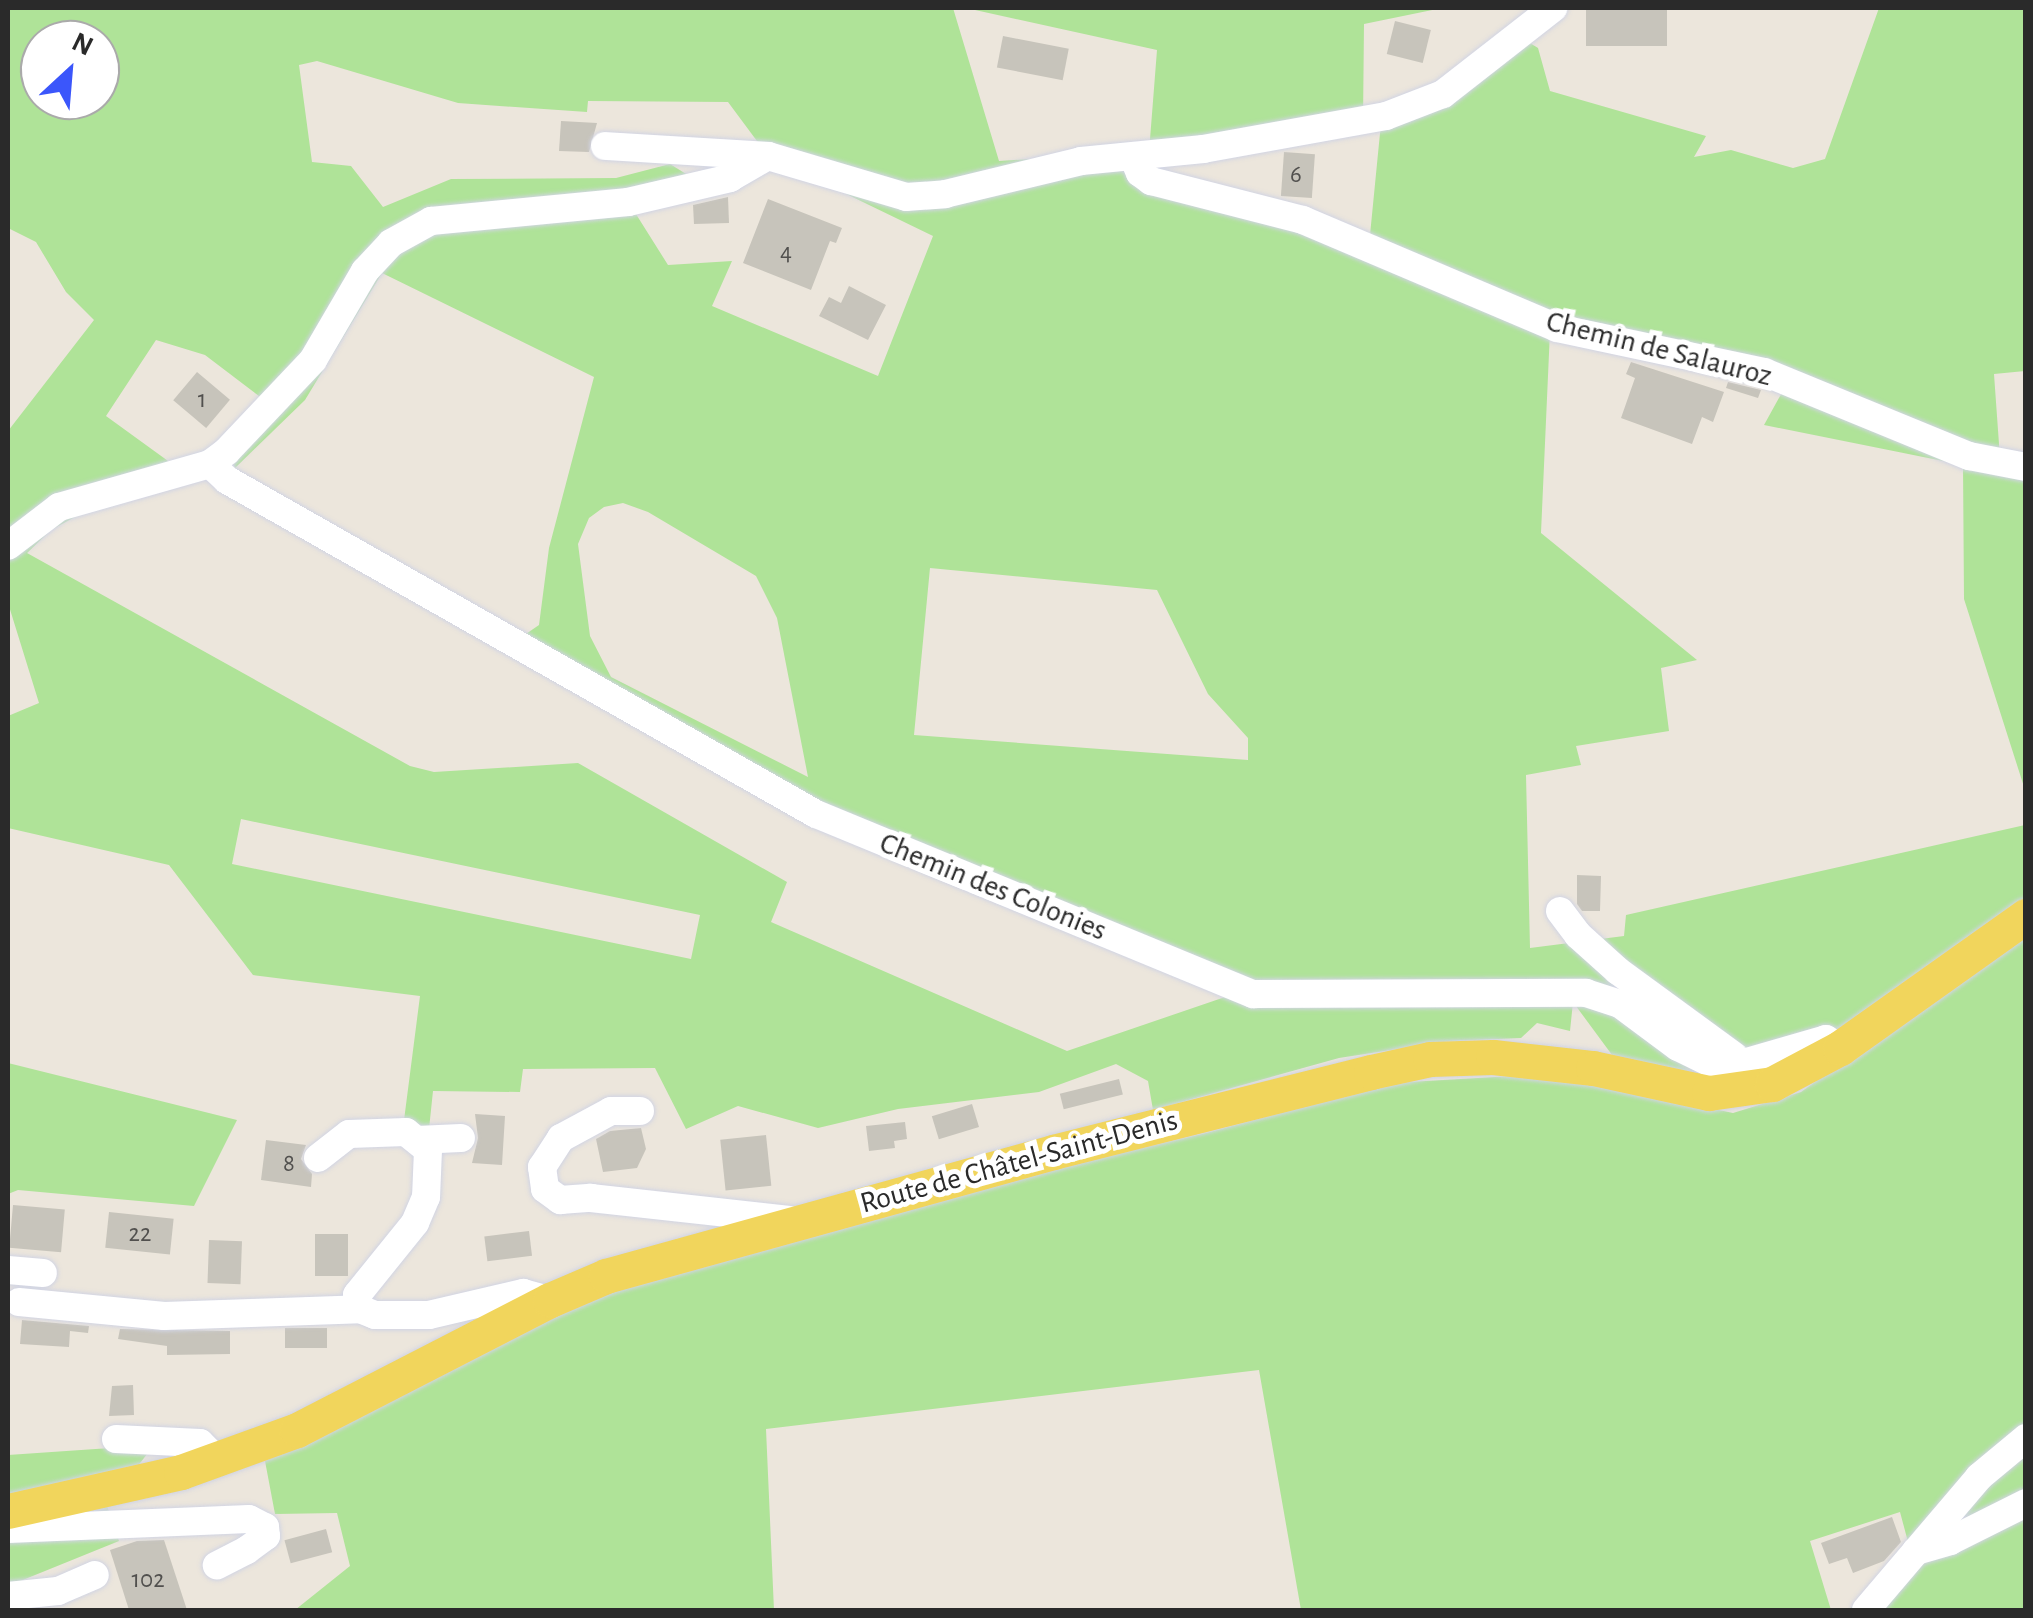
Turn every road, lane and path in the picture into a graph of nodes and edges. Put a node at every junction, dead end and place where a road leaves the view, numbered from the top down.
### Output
1 (1552, 8) edge
2 (606, 146) dead end
3 (768, 156) junction
4 (1134, 158) junction
5 (210, 464) junction
6 (2026, 468) edge
7 (8, 546) edge
8 (1560, 911) dead end
9 (2026, 916) edge
10 (1840, 1048) junction
11 (1744, 1062) junction
12 (640, 1112) dead end
13 (462, 1138) dead end
14 (417, 1140) junction
15 (318, 1158) dead end
16 (795, 1221) junction
17 (8, 1270) edge
18 (42, 1273) dead end
19 (550, 1300) junction
20 (19, 1302) dead end
21 (360, 1309) junction
22 (2026, 1438) edge
23 (116, 1439) dead end
24 (218, 1461) junction
25 (2026, 1503) edge
26 (8, 1511) edge
27 (8, 1529) edge
28 (1916, 1551) junction
29 (217, 1565) dead end
30 (96, 1575) dead end
31 (8, 1596) edge
32 (1866, 1610) edge

1 - 4 street
2 - 3 street
3 - 4 street
3 - 5 street
4 - 6 street, Chemin de Salauroz
5 - 7 street
5 - 11 street, Chemin des Colonies
8 - 11 street
9 - 10 main road, Route de Châtel-Saint-Denis
10 - 11 street, Chemin des Colonies
10 - 16 main road, Route de Châtel-Saint-Denis
12 - 16 street
13 - 14 street
14 - 15 street
14 - 21 street
16 - 19 main road, Route de Châtel-Saint-Denis
17 - 18 street
19 - 21 street
19 - 24 main road, Route de Châtel-Saint-Denis
20 - 21 street
22 - 28 street
23 - 24 street
24 - 26 main road, Route de Châtel-Saint-Denis
25 - 28 street
27 - 29 street
28 - 32 street
30 - 31 street

